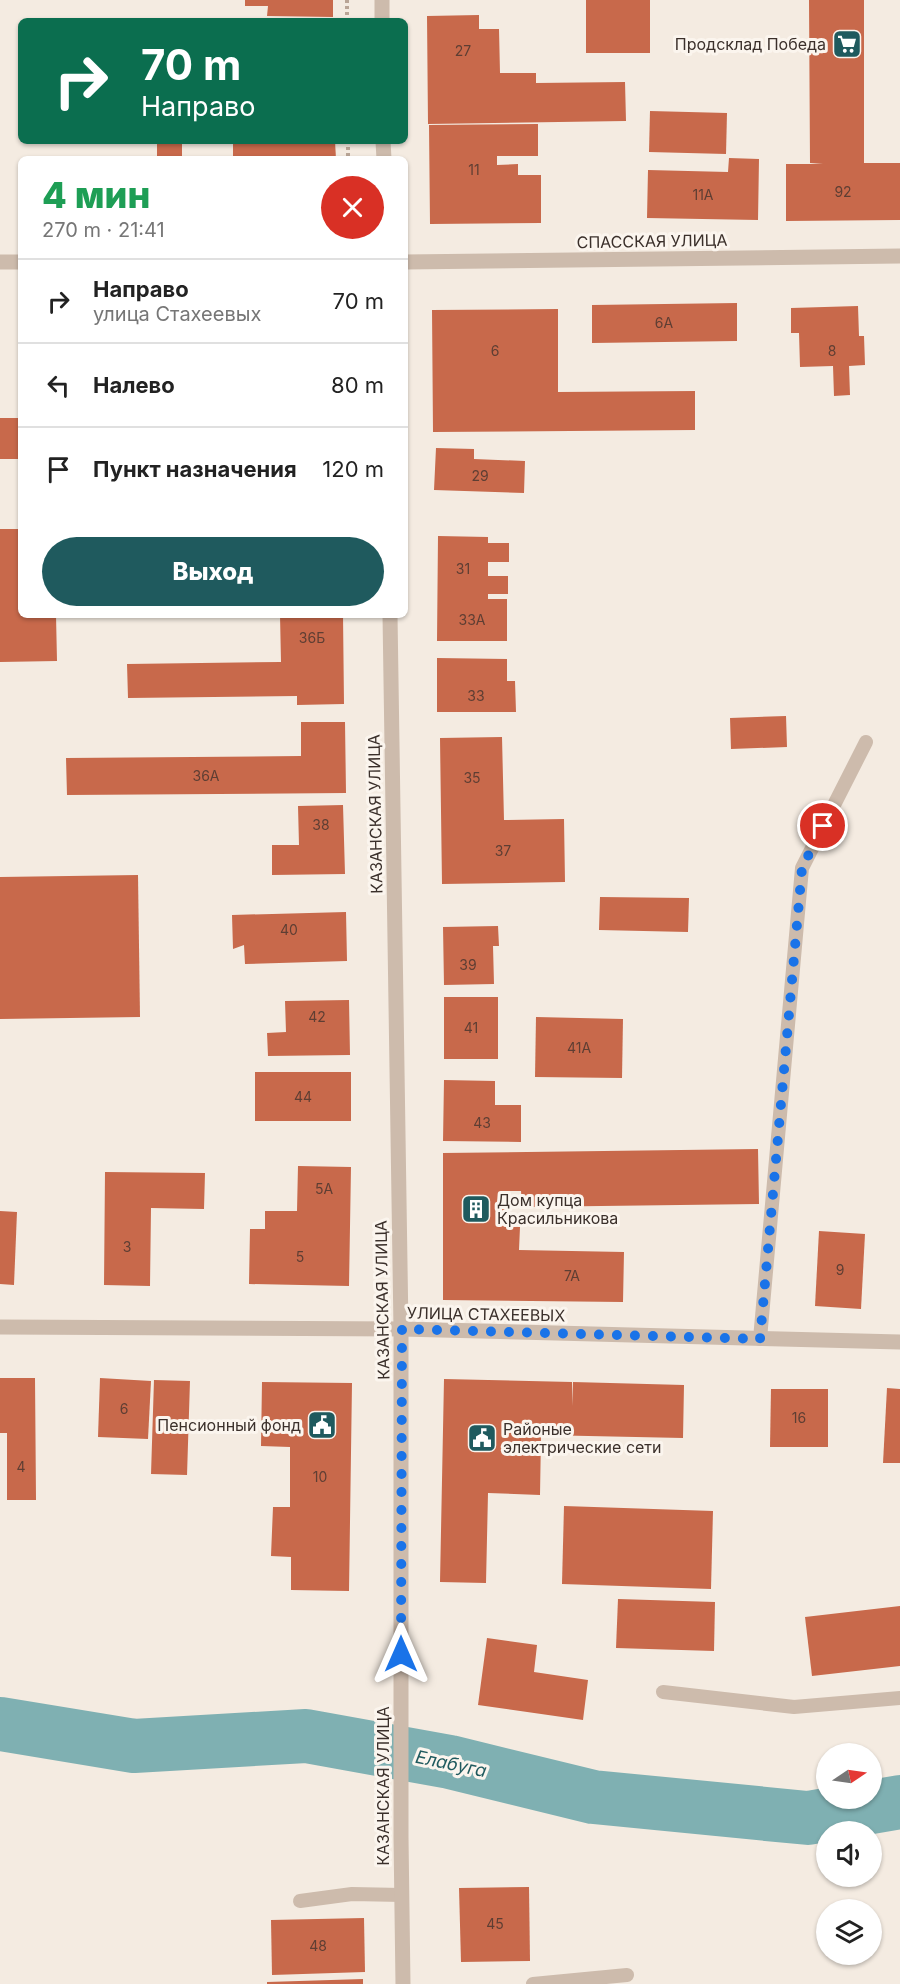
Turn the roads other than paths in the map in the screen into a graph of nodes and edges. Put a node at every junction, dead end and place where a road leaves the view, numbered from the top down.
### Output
1 (382, 0) edge
2 (382, 18) edge
3 (900, 256) edge
4 (0, 262) edge
5 (18, 262) edge
6 (408, 262) edge
7 (390, 618) edge
8 (866, 742) dead end
9 (0, 1327) edge
10 (402, 1329) junction
11 (760, 1339) junction
12 (900, 1342) edge
13 (663, 1692) dead end
14 (900, 1698) edge
15 (402, 1895) junction
16 (300, 1901) dead end
17 (627, 1975) dead end
18 (403, 1984) edge
19 (533, 1984) edge

1 - 2 street
3 - 6 street, СПАССКАЯ УЛИЦА
4 - 5 street
7 - 10 street, КАЗАНСКАЯ УЛИЦА
8 - 11 lane
9 - 10 street, УЛИЦА СТАХЕЕВЫХ
10 - 11 street, УЛИЦА СТАХЕЕВЫХ
10 - 15 street, КАЗАНСКАЯ УЛИЦА
11 - 12 street, УЛИЦА СТАХЕЕВЫХ
13 - 14 lane
15 - 16 lane
15 - 18 street, КАЗАНСКАЯ УЛИЦА
17 - 19 lane

